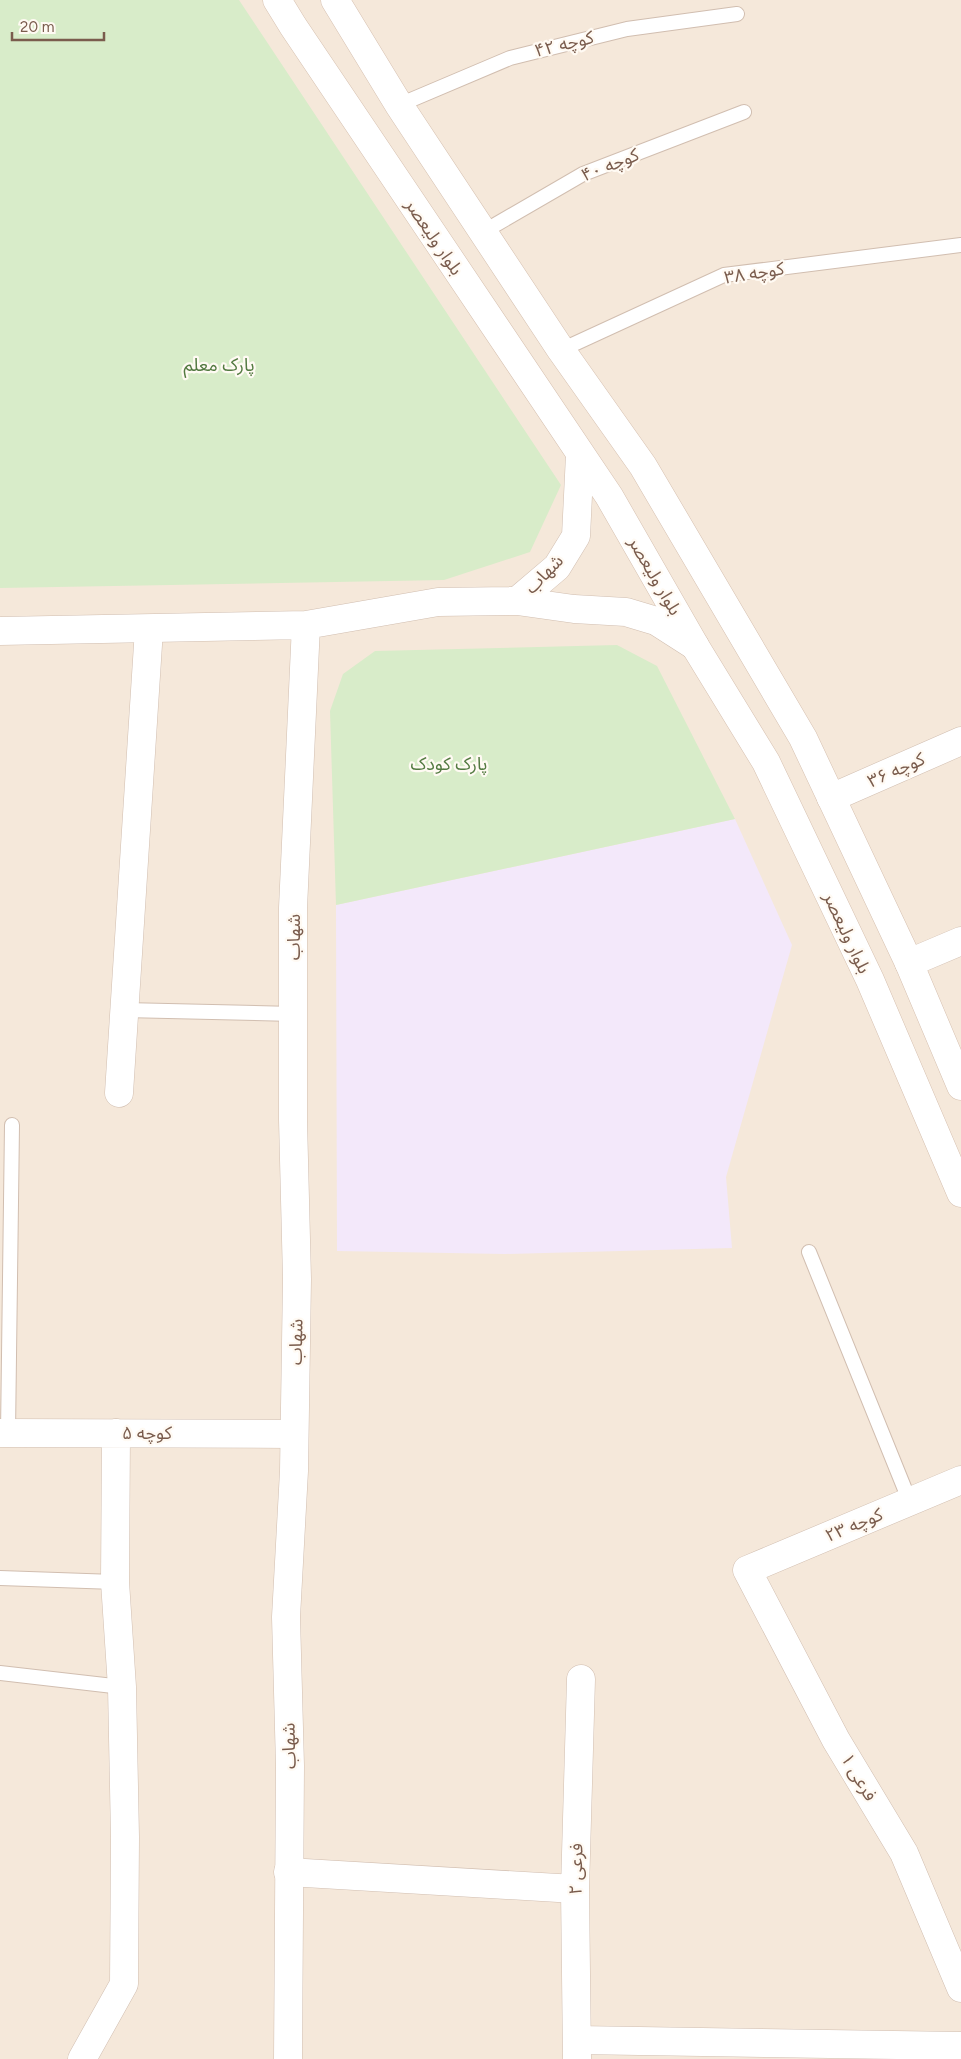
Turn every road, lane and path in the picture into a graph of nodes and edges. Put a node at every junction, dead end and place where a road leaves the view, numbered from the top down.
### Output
1 (278, 0) edge
2 (336, 0) edge
3 (737, 14) dead end
4 (399, 105) junction
5 (744, 112) dead end
6 (483, 232) junction
7 (961, 245) edge
8 (561, 350) junction
9 (580, 455) junction
10 (517, 601) junction
11 (306, 625) junction
12 (149, 629) junction
13 (0, 631) edge
14 (695, 646) junction
15 (961, 741) edge
16 (831, 798) junction
17 (961, 941) edge
18 (909, 963) junction
19 (124, 1010) junction
20 (294, 1014) junction
21 (961, 1086) edge
22 (118, 1093) dead end
23 (12, 1125) dead end
24 (961, 1193) edge
25 (809, 1252) dead end
26 (4, 1433) edge
27 (116, 1433) junction
28 (294, 1434) junction
29 (961, 1480) edge
30 (910, 1502) junction
31 (747, 1570) joint
32 (0, 1578) edge
33 (115, 1582) junction
34 (0, 1673) edge
35 (581, 1679) dead end
36 (122, 1686) junction
37 (288, 1872) junction
38 (575, 1889) junction
39 (961, 1988) edge
40 (961, 2046) edge
41 (577, 2049) edge
42 (814, 2051) edge
43 (82, 2059) edge
44 (288, 2059) edge

1 - 9 street, بلوار ولیعصر
2 - 4 street
3 - 4 lane, کوچه ۴۲
4 - 6 street
5 - 6 lane, کوچه ۴۰
6 - 8 street
7 - 8 lane, کوچه ۳۸
8 - 16 street
9 - 10 street, شهاب
9 - 14 street, بلوار ولیعصر
10 - 11 street, شهاب
10 - 14 street
11 - 12 street, شهاب
11 - 20 street, شهاب
12 - 13 street, شهاب
12 - 19 street
14 - 24 street, بلوار ولیعصر
15 - 16 street, ۳۶ کوچه
16 - 18 street
17 - 18 street
18 - 21 street
19 - 20 lane
19 - 22 street
20 - 28 street, شهاب
23 - 26 lane
25 - 30 lane
26 - 27 street, کوچه ۵
27 - 28 street, کوچه ۵
27 - 33 street
28 - 37 street, شهاب
29 - 30 street, کوچه ۲۳
30 - 31 street, کوچه ۲۳
31 - 39 street, فرعی ۱
32 - 33 lane
33 - 36 street
34 - 36 lane
35 - 38 street, فرعی ۲
36 - 43 street
37 - 38 street
37 - 44 street, شهاب
38 - 41 street, فرعی ۲
40 - 42 street
41 - 42 street

